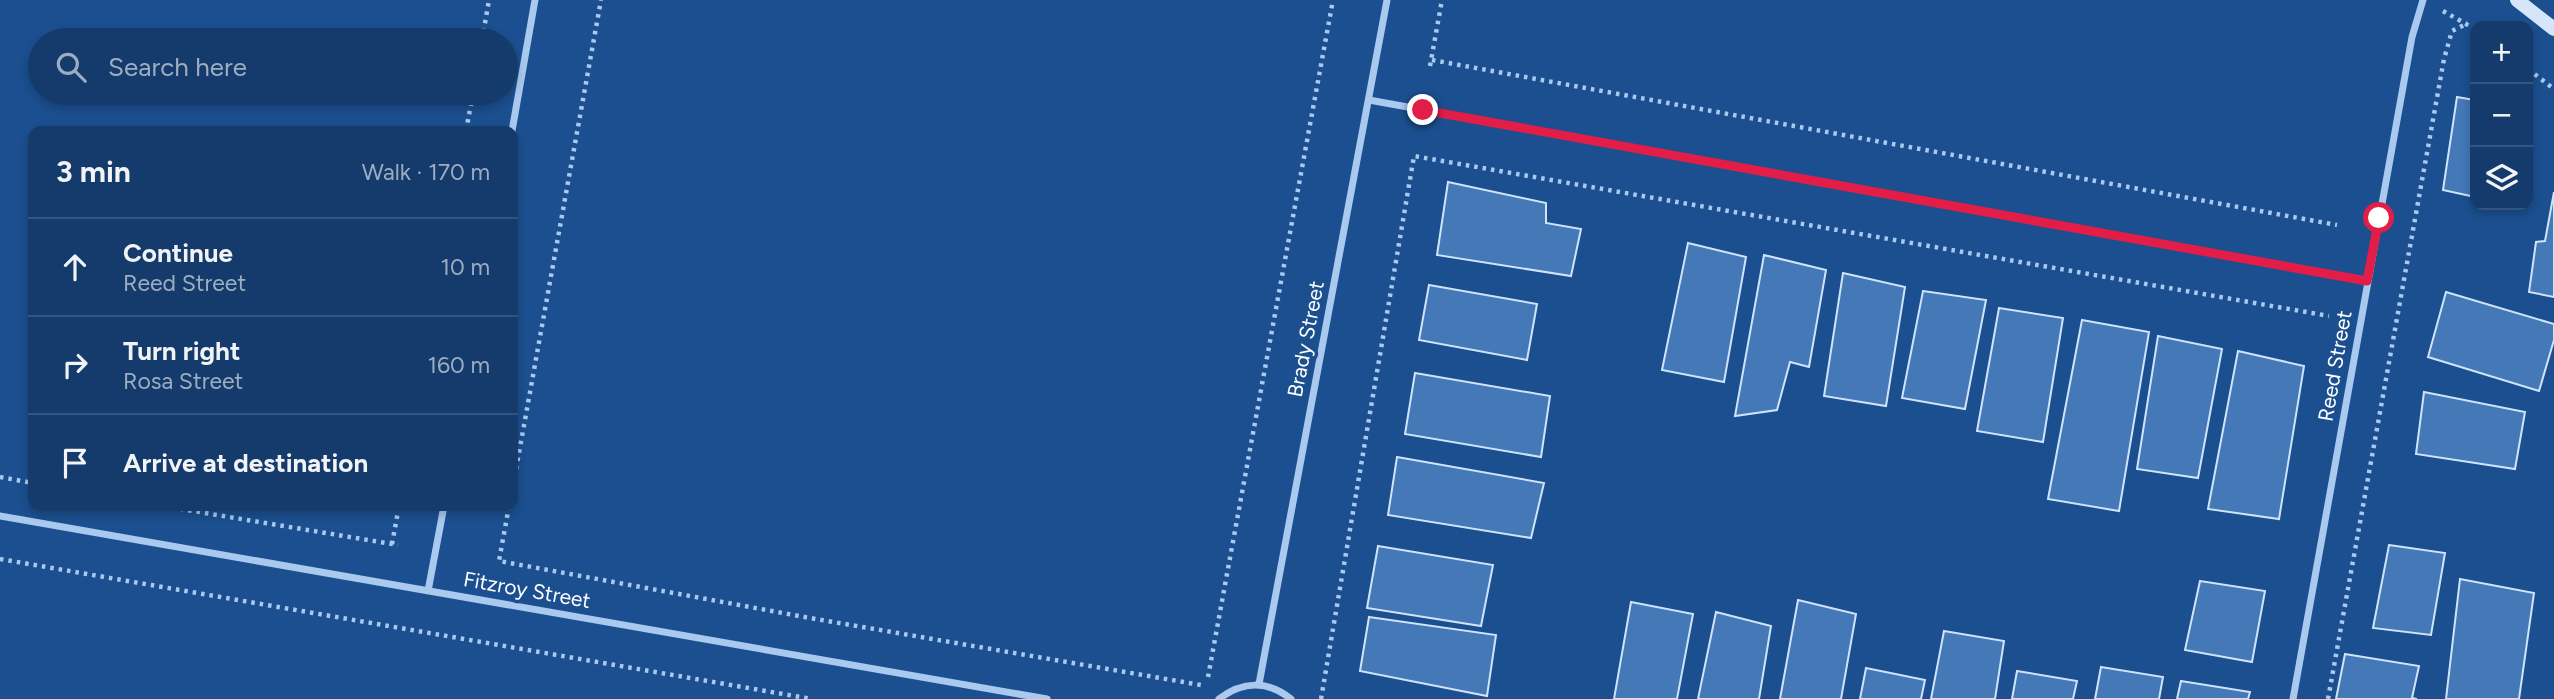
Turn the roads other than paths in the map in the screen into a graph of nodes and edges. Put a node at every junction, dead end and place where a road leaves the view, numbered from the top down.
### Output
1 (535, 0) edge
2 (1387, 0) edge
3 (2517, 0) edge
4 (2423, 1) edge
5 (2554, 29) edge
6 (518, 97) edge
7 (1369, 100) junction
8 (517, 105) edge
9 (513, 126) edge
10 (2367, 281) junction
11 (443, 511) edge
12 (0, 516) edge
13 (428, 590) junction
14 (1259, 684) junction
15 (1047, 699) edge
16 (1219, 699) edge
17 (1290, 699) edge
18 (2293, 699) edge

1 - 6 street
2 - 7 street, Brady Street
3 - 5 main road
4 - 10 street, Reed Street
7 - 10 street
7 - 14 street, Brady Street
8 - 9 street
10 - 18 street, Reed Street
11 - 13 street
12 - 13 street, Fitzroy Street
13 - 15 street, Fitzroy Street
14 - 16 street
14 - 17 street

